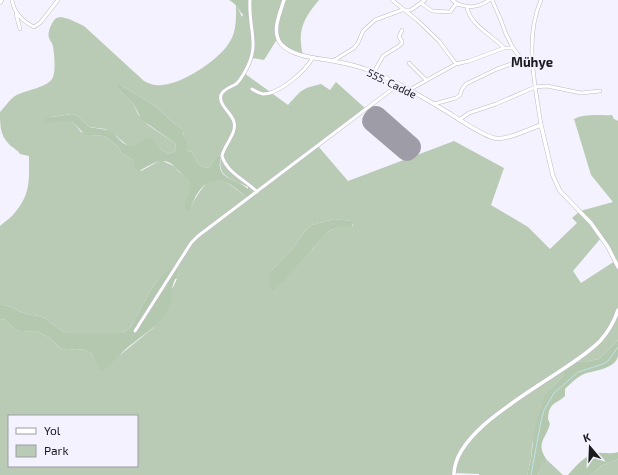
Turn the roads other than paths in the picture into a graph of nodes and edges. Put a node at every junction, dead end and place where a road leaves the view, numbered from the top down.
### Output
1 (12, 0) edge
2 (58, 0) edge
3 (250, 0) edge
4 (284, 0) edge
5 (392, 0) edge
6 (425, 0) edge
7 (452, 0) edge
8 (489, 0) edge
9 (492, 0) edge
10 (541, 0) edge
11 (421, 3) junction
12 (458, 4) junction
13 (467, 7) junction
14 (402, 10) junction
15 (16, 13) junction
16 (20, 29) dead end
17 (402, 30) dead end
18 (504, 48) junction
19 (513, 48) junction
20 (313, 57) junction
21 (522, 60) junction
22 (333, 61) junction
23 (532, 62) junction
24 (409, 63) dead end
25 (456, 64) junction
26 (374, 72) junction
27 (426, 80) junction
28 (399, 84) junction
29 (535, 87) junction
30 (252, 89) dead end
31 (409, 90) junction
32 (600, 92) dead end
33 (434, 104) junction
34 (459, 120) junction
35 (541, 125) junction
36 (257, 192) junction
37 (618, 267) edge
38 (618, 310) edge
39 (135, 331) dead end
40 (454, 475) edge

1 - 15 street
2 - 15 street
3 - 36 street
4 - 20 street, 555. Cadde
5 - 14 street
6 - 11 street
7 - 12 street
8 - 13 street
9 - 19 street
10 - 23 street
11 - 12 street
11 - 14 street
12 - 13 street
13 - 18 street
14 - 22 street
14 - 25 street
15 - 16 street
17 - 26 street
18 - 19 street
18 - 25 street
19 - 21 street
20 - 22 street, 555. Cadde
20 - 30 street
21 - 23 street
21 - 33 street
22 - 26 street, 555. Cadde
23 - 29 street
24 - 27 street
25 - 27 street
26 - 28 street, 555. Cadde
27 - 31 street
28 - 31 street, 555. Cadde
28 - 36 street
29 - 32 street
29 - 34 street
29 - 35 street
31 - 33 street, 555. Cadde
33 - 34 street, 555. Cadde
34 - 35 street, 555. Cadde
35 - 37 street
36 - 39 street
38 - 40 street

